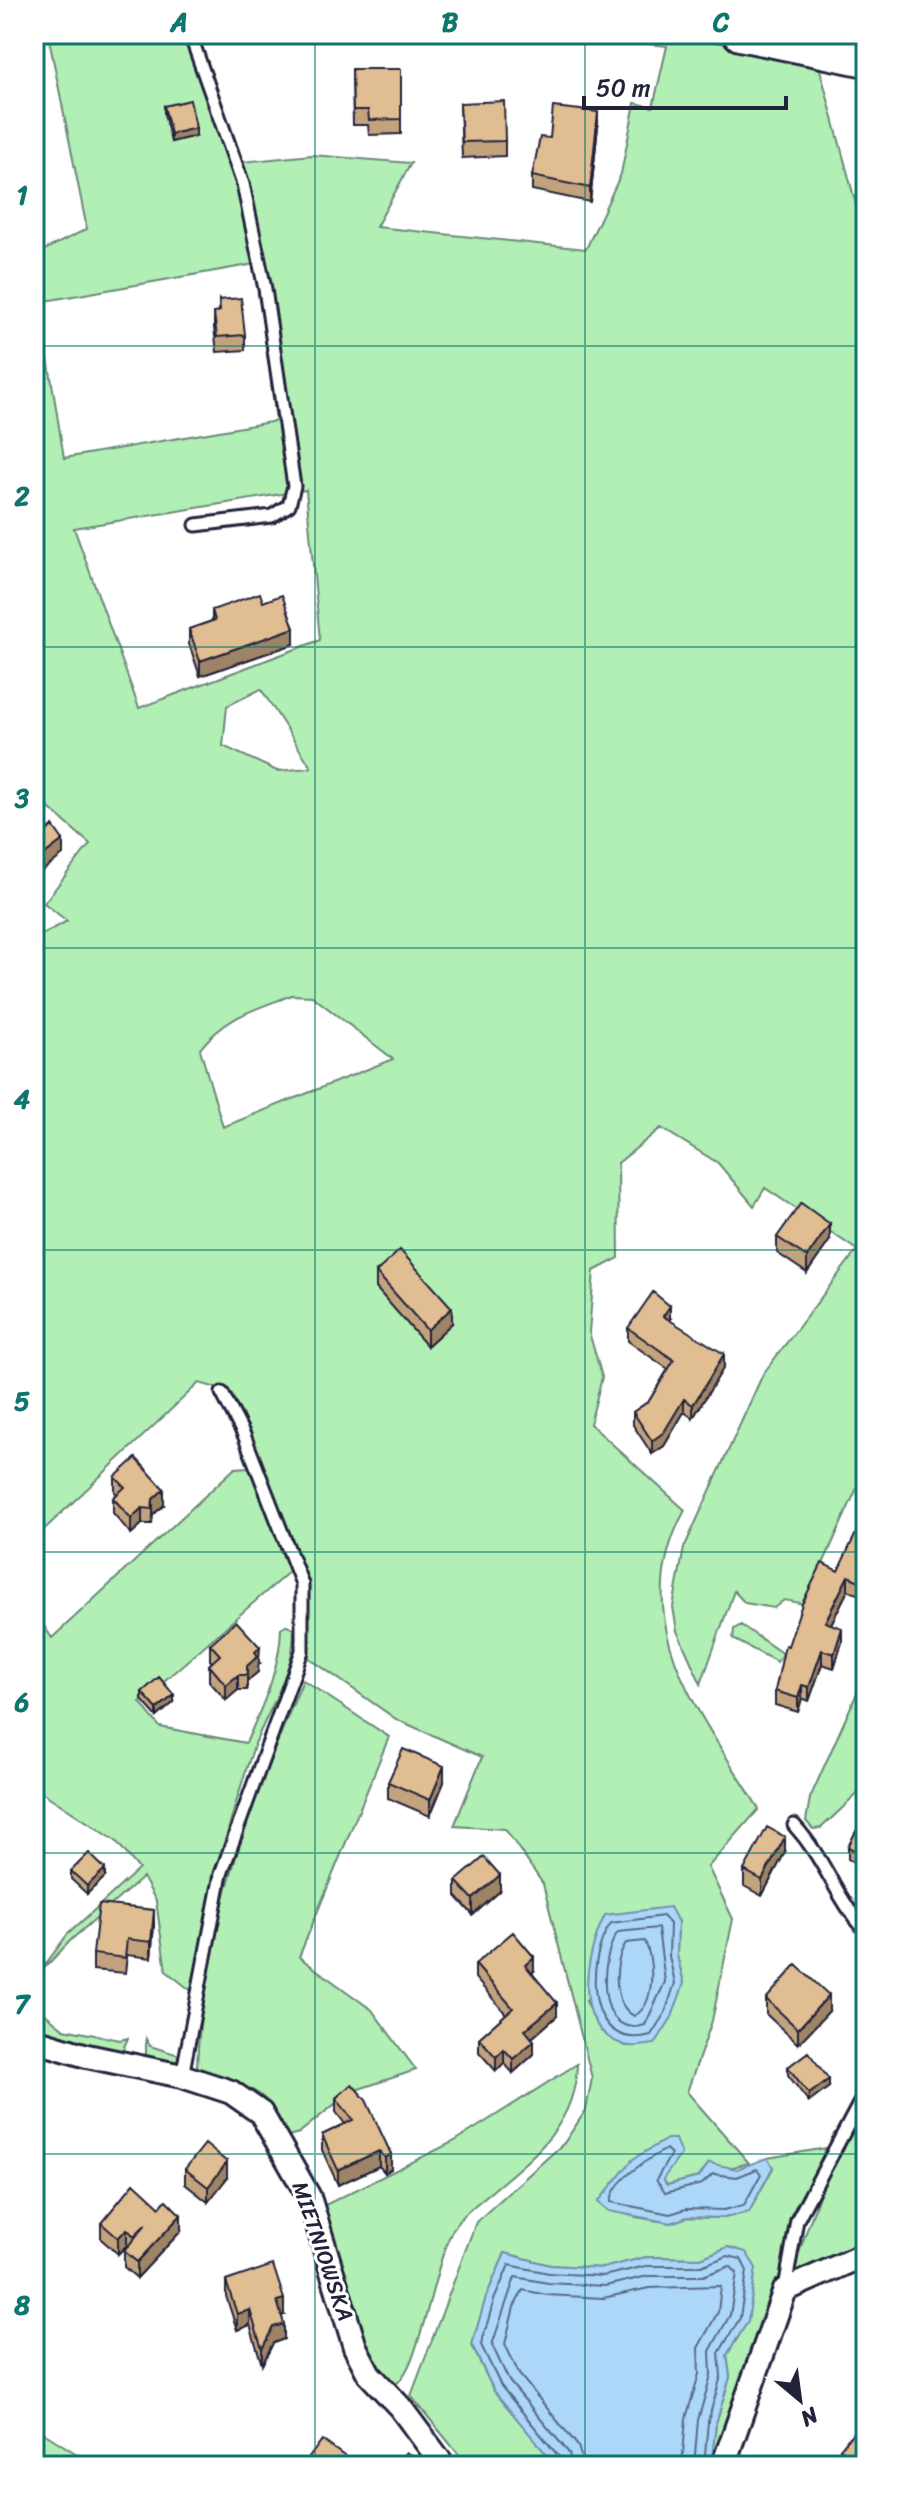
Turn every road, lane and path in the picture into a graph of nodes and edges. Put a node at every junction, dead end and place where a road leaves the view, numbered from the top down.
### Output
1 (190, 34) edge
2 (740, 34) edge
3 (866, 60) edge
4 (196, 525) dead end
5 (222, 1393) dead end
6 (794, 1825) dead end
7 (866, 1931) edge
8 (34, 2040) edge
9 (182, 2076) junction
10 (866, 2091) edge
11 (866, 2254) edge
12 (785, 2290) junction
13 (444, 2466) edge
14 (723, 2466) edge

1 - 4 lane
2 - 3 street
5 - 9 lane
6 - 7 lane
8 - 9 street, MIETNIOWSKA
9 - 13 street, MIETNIOWSKA
10 - 12 lane
11 - 12 street
12 - 14 street

